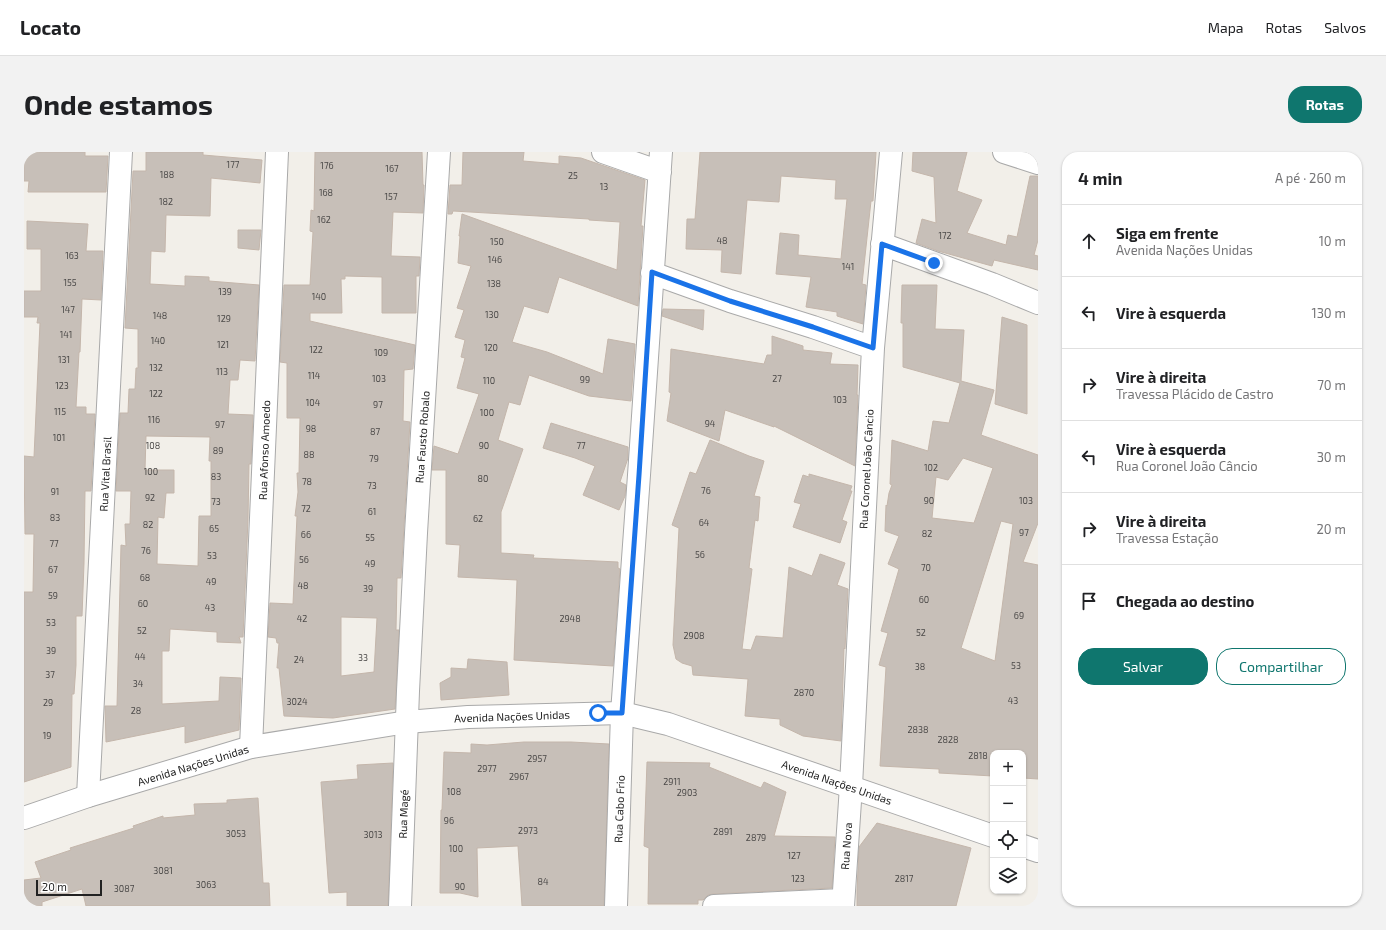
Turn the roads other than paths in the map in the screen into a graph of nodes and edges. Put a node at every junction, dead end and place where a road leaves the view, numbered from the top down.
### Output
1 (121, 152) edge
2 (277, 152) edge
3 (439, 152) edge
4 (603, 152) edge
5 (891, 152) edge
6 (1004, 152) edge
7 (660, 162) edge
8 (1038, 163) edge
9 (882, 244) junction
10 (652, 272) junction
11 (1038, 303) edge
12 (873, 348) junction
13 (622, 713) junction
14 (407, 722) junction
15 (252, 747) junction
16 (851, 786) junction
17 (88, 796) junction
18 (24, 818) edge
19 (990, 835) edge
20 (1026, 847) edge
21 (1038, 851) edge
22 (842, 903) edge
23 (400, 906) edge
24 (616, 906) edge
25 (714, 906) edge

1 - 17 street, Rua Vital Brasil
2 - 15 street, Rua Afonso Amoedo
3 - 14 street, Rua Fausto Robalo
4 - 7 street
5 - 9 street, Rua Coronel João Câncio
6 - 8 street
7 - 10 street, Rua Cabo Frio
9 - 11 street
9 - 12 street, Rua Coronel João Câncio
10 - 12 street
10 - 13 street, Rua Cabo Frio
12 - 16 street, Rua Coronel João Câncio
13 - 14 street, Avenida Nações Unidas
13 - 16 street, Avenida Nações Unidas
13 - 24 street, Rua Cabo Frio
14 - 15 street, Avenida Nações Unidas
14 - 23 street, Rua Magé
15 - 17 street, Avenida Nações Unidas
16 - 19 street, Avenida Nações Unidas
16 - 22 street, Rua Nova
17 - 18 street, Avenida Nações Unidas
20 - 21 street
22 - 25 street

